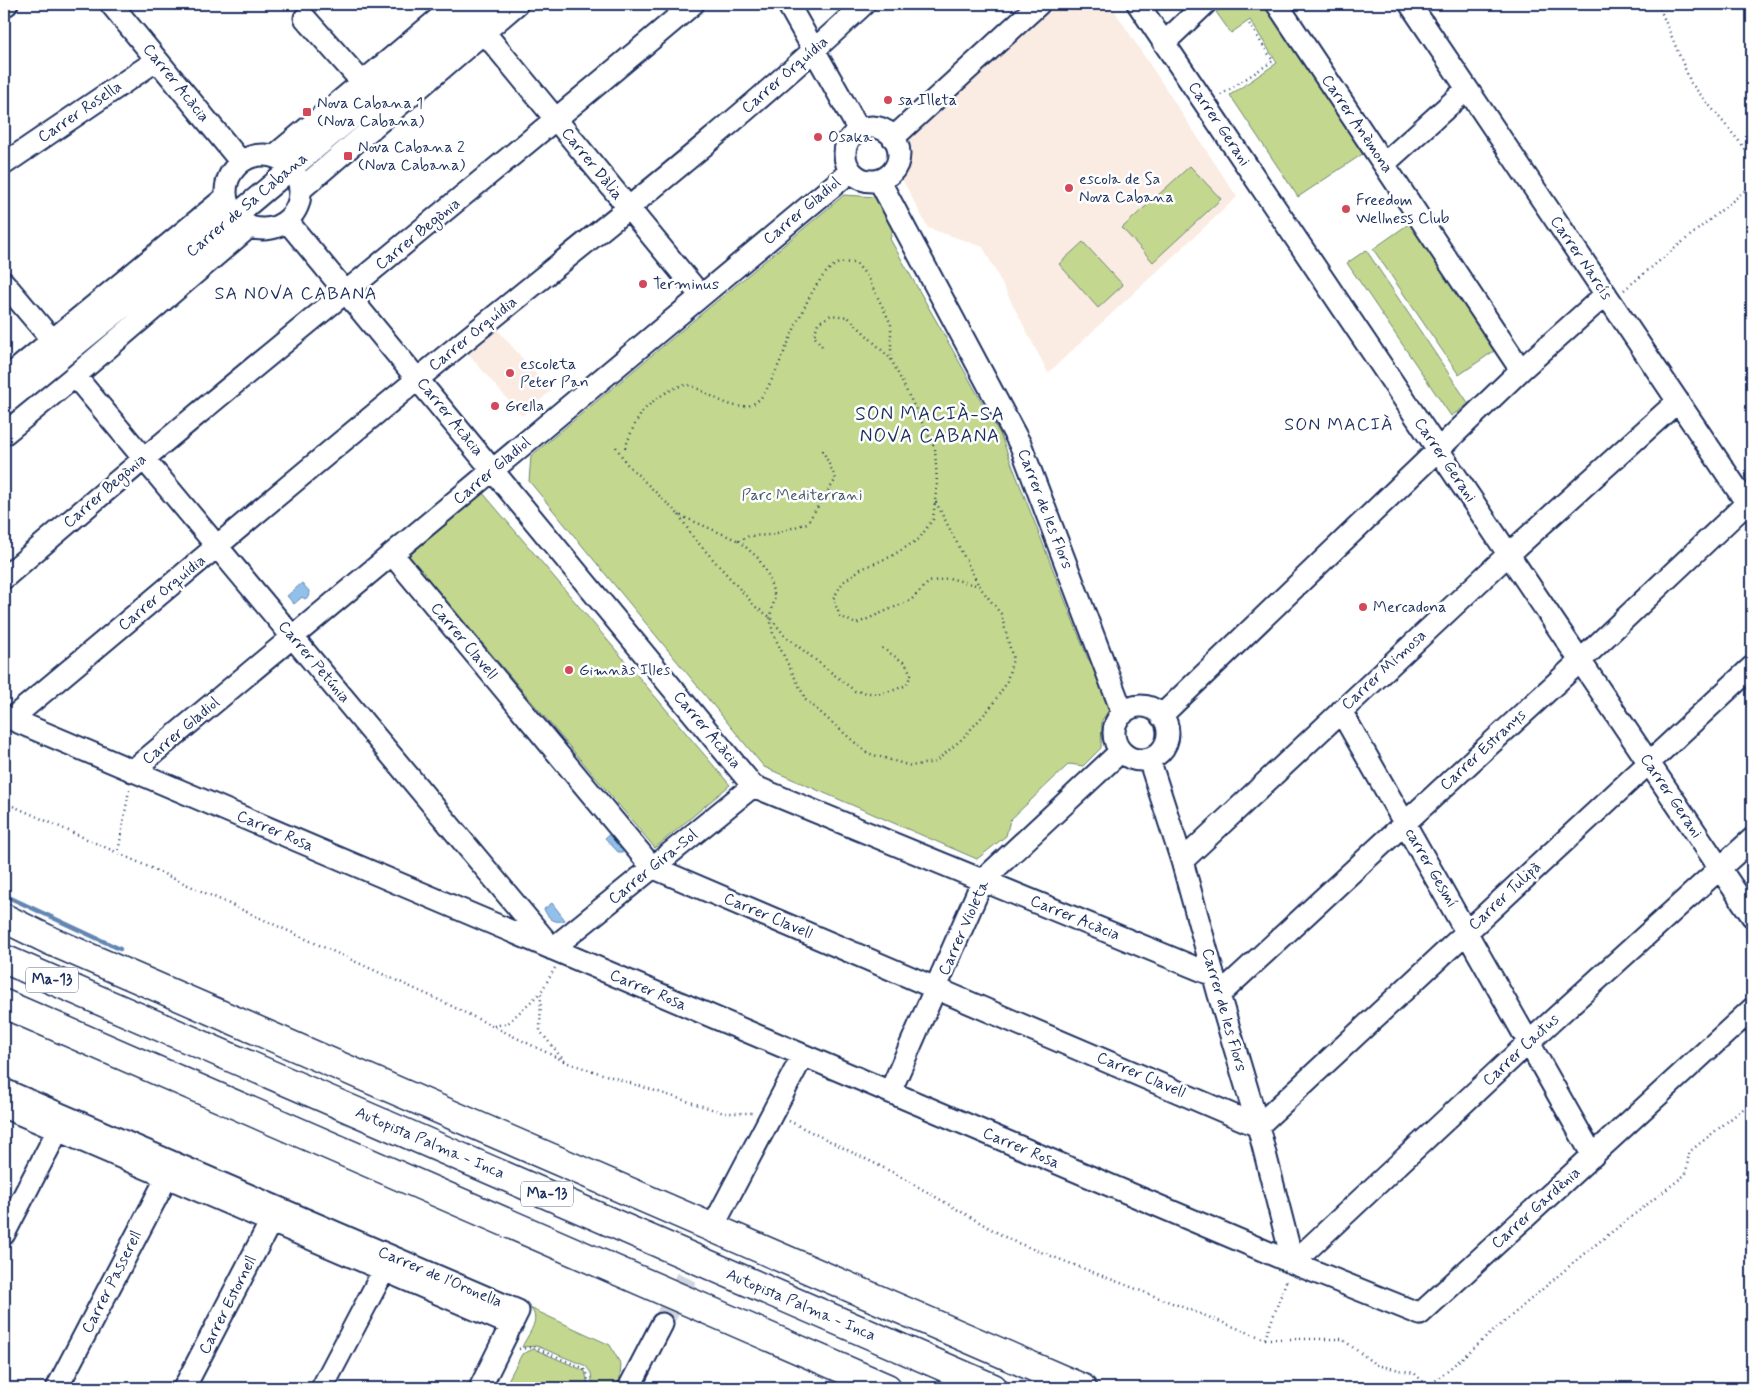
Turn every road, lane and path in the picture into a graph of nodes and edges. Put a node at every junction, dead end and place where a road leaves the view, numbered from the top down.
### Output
1 (7, 4) edge
2 (111, 4) edge
3 (456, 4) edge
4 (487, 4) edge
5 (518, 4) edge
6 (693, 4) edge
7 (788, 4) edge
8 (864, 4) edge
9 (1039, 4) edge
10 (1138, 4) edge
11 (1205, 4) edge
12 (1276, 4) edge
13 (1410, 4) edge
14 (1658, 4) edge
15 (4, 6) edge
16 (305, 18) dead end
17 (1248, 22) dead end
18 (484, 32) junction
19 (1164, 43) junction
20 (814, 51) junction
21 (157, 60) junction
22 (362, 82) junction
23 (1467, 89) junction
24 (1206, 105) junction
25 (556, 120) junction
26 (859, 130) junction
27 (893, 138) junction
28 (274, 156) junction
29 (1752, 157) edge
30 (241, 162) junction
31 (4, 164) edge
32 (1384, 164) junction
33 (292, 168) junction
34 (850, 171) junction
35 (880, 180) junction
36 (1752, 185) edge
37 (300, 190) junction
38 (226, 197) junction
39 (628, 208) junction
40 (242, 221) junction
41 (287, 221) junction
42 (4, 283) edge
43 (346, 292) junction
44 (701, 296) junction
45 (1608, 298) junction
46 (53, 341) junction
47 (822, 346) dead end
48 (891, 359) junction
49 (1521, 370) junction
50 (76, 376) junction
51 (418, 379) junction
52 (4, 380) edge
53 (1678, 401) junction
54 (4, 404) edge
55 (4, 434) edge
56 (821, 447) dead end
57 (616, 448) dead end
58 (625, 448) dead end
59 (1438, 449) junction
60 (143, 457) junction
61 (493, 470) junction
62 (935, 500) junction
63 (1750, 507) edge
64 (679, 516) junction
65 (739, 541) junction
66 (218, 547) junction
67 (392, 554) junction
68 (1509, 554) junction
69 (4, 578) edge
70 (979, 586) junction
71 (770, 617) junction
72 (293, 637) junction
73 (882, 648) dead end
74 (1580, 661) junction
75 (1752, 667) edge
76 (1341, 711) junction
77 (1123, 714) junction
78 (1161, 716) junction
79 (8, 718) edge
80 (1121, 751) junction
81 (1149, 759) junction
82 (1649, 763) junction
83 (132, 771) junction
84 (753, 786) junction
85 (4, 802) edge
86 (1404, 822) junction
87 (1752, 839) edge
88 (118, 853) junction
89 (1182, 861) junction
90 (652, 867) junction
91 (1720, 869) junction
92 (983, 880) junction
93 (1752, 916) edge
94 (4, 918) edge
95 (1467, 931) junction
96 (4, 941) edge
97 (558, 952) junction
98 (4, 959) edge
99 (1216, 985) junction
100 (937, 988) junction
101 (541, 992) junction
102 (100, 1001) junction
103 (4, 1004) edge
104 (1752, 1009) edge
105 (492, 1026) junction
106 (1529, 1042) junction
107 (802, 1055) junction
108 (566, 1062) junction
109 (4, 1090) edge
110 (890, 1092) junction
111 (1752, 1102) edge
112 (4, 1107) edge
113 (773, 1114) junction
114 (1258, 1126) junction
115 (58, 1130) junction
116 (1594, 1156) junction
117 (166, 1176) junction
118 (719, 1215) tunnel mouth
119 (271, 1222) junction
120 (4, 1234) edge
121 (1293, 1263) junction
122 (384, 1270) junction
123 (662, 1324) tunnel mouth
124 (508, 1334) junction
125 (1265, 1340) junction
126 (1429, 1387) edge
127 (57, 1388) edge
128 (184, 1388) edge
129 (322, 1388) edge
130 (480, 1388) edge
131 (590, 1388) edge
132 (629, 1388) edge
133 (887, 1388) edge
134 (994, 1388) edge
135 (1082, 1388) edge

1 - 15 street
2 - 21 street, Carrer Acàcia
3 - 22 street
4 - 33 street, Carrer de Sa Cabana
5 - 18 street
6 - 25 street, Carrer Begònia
7 - 20 street
8 - 20 street, Carrer Orquídia
9 - 27 street
10 - 19 street, Carrer Gerani
11 - 19 street
12 - 32 street, Carrer Anèmona
13 - 23 street, Carrer Narcís
14 - 29 path
16 - 22 street
17 - 24 path
18 - 25 street, Carrer Dàlia
18 - 37 street
19 - 24 street, Carrer Gerani
20 - 26 street
20 - 39 street, Carrer Orquídia
21 - 30 street, Carrer Acàcia
21 - 31 street, Carrer Rosella
22 - 28 street
23 - 32 street
23 - 45 street, Carrer Narcís
24 - 59 street, Carrer Gerani
25 - 39 street, Carrer Dàlia
25 - 43 street, Carrer Begònia
26 - 27 street
26 - 34 street
27 - 35 street
28 - 30 street
28 - 33 street
30 - 38 street
32 - 49 street, Carrer Anèmona
33 - 37 street
33 - 40 street, Carrer de Sa Cabana
34 - 35 street
34 - 44 street, Carrer Gladiol
35 - 77 street, Carrer de les Flors
36 - 45 path
37 - 41 street
38 - 40 street
38 - 46 street
39 - 44 street, Carrer Dàlia
39 - 51 street, Carrer Orquídia
40 - 41 street
40 - 50 street
40 - 54 street, Carrer de Sa Cabana
41 - 43 street, Carrer Acàcia
42 - 46 street
43 - 51 street, Carrer Acàcia
43 - 60 street, Carrer Begònia
44 - 61 street, Carrer Gladiol
45 - 49 street
45 - 53 street, Carrer Narcís
46 - 52 street
47 - 48 path
48 - 58 path
48 - 62 path
49 - 59 street
50 - 55 street
50 - 60 street, Carrer Petúnia
51 - 61 street, Carrer Acàcia
51 - 66 street, Carrer Orquídia
53 - 63 street, Carrer Narcís
53 - 68 street, Carrer Mimosa
56 - 65 path
57 - 64 path
59 - 68 street, Carrer Gerani
59 - 78 street
60 - 66 street, Carrer Petúnia
60 - 69 street, Carrer Begònia
61 - 67 street, Carrer Gladiol
61 - 84 street, Carrer Acàcia
62 - 70 path
62 - 70 path
63 - 74 street, Carrer Estranys
64 - 65 path
64 - 71 path
65 - 71 path
66 - 72 street, Carrer Petúnia
66 - 79 street, Carrer Orquídia
67 - 72 street, Carrer Gladiol
67 - 90 street, Carrer Clavell
68 - 74 street, Carrer Gerani
68 - 76 street, Carrer Mimosa
70 - 71 path
71 - 73 path
72 - 83 street, Carrer Gladiol
72 - 97 street, Carrer Petúnia
74 - 82 street, Carrer Gerani
74 - 86 street, Carrer Estranys
75 - 82 street, Carrer Tulipà
76 - 86 street, carrer Gesmí
76 - 89 street, Carrer Mimosa
77 - 78 street
77 - 80 street
78 - 81 street
79 - 83 street, Carrer Rosa
80 - 81 street
80 - 92 street, Carrer Violeta
81 - 89 street, Carrer de les Flors
82 - 91 street, Carrer Gerani
82 - 95 street, Carrer Tulipà
83 - 88 path
83 - 97 street, Carrer Rosa
84 - 90 street, Carrer Gira-Sol
84 - 92 street, Carrer Acàcia
85 - 88 path
86 - 95 street, carrer Gesmí
86 - 99 street, Carrer Estranys
87 - 91 street, Carrer Cactus
88 - 105 path
89 - 99 street, Carrer de les Flors
90 - 97 street, Carrer Gira-Sol
90 - 100 street, Carrer Clavell
91 - 93 street, Carrer Gerani
91 - 106 street, Carrer Cactus
92 - 99 street, Carrer Acàcia
92 - 100 street, Carrer Violeta
94 - 135 highway
95 - 106 street, carrer Gesmí
95 - 114 street, Carrer Tulipà
96 - 102 highway
97 - 101 path
97 - 107 street, Carrer Rosa
98 - 102 highway, Autopista Palma - Inca / Ma-13
99 - 114 street, Carrer de les Flors
100 - 110 street, Carrer Violeta
100 - 114 street, Carrer Clavell
101 - 105 path
101 - 108 path
102 - 134 highway, Autopista Palma - Inca / Ma-13
103 - 133 highway, Ma-13
104 - 116 street, Carrer Gardènia
105 - 108 path
106 - 116 street, carrer Gesmí
106 - 121 street, Carrer Cactus
107 - 110 street, Carrer Rosa
107 - 113 street
108 - 113 path
109 - 124 street, Carrer de l'Oronella
110 - 121 street, Carrer Rosa
111 - 126 path
112 - 115 street, Carrer de l'Oronella
113 - 118 street
113 - 125 path
114 - 121 street, Carrer de les Flors
115 - 117 street, Carrer de l'Oronella
115 - 120 street
116 - 121 street, Carrer Gardènia
117 - 119 street, Carrer de l'Oronella
117 - 127 street, Carrer Passerell
119 - 122 street, Carrer de l'Oronella
119 - 128 street, Carrer Estornell
121 - 125 path
122 - 124 street, Carrer de l'Oronella
122 - 129 street
123 - 132 street
124 - 130 street
124 - 131 path
125 - 126 path

